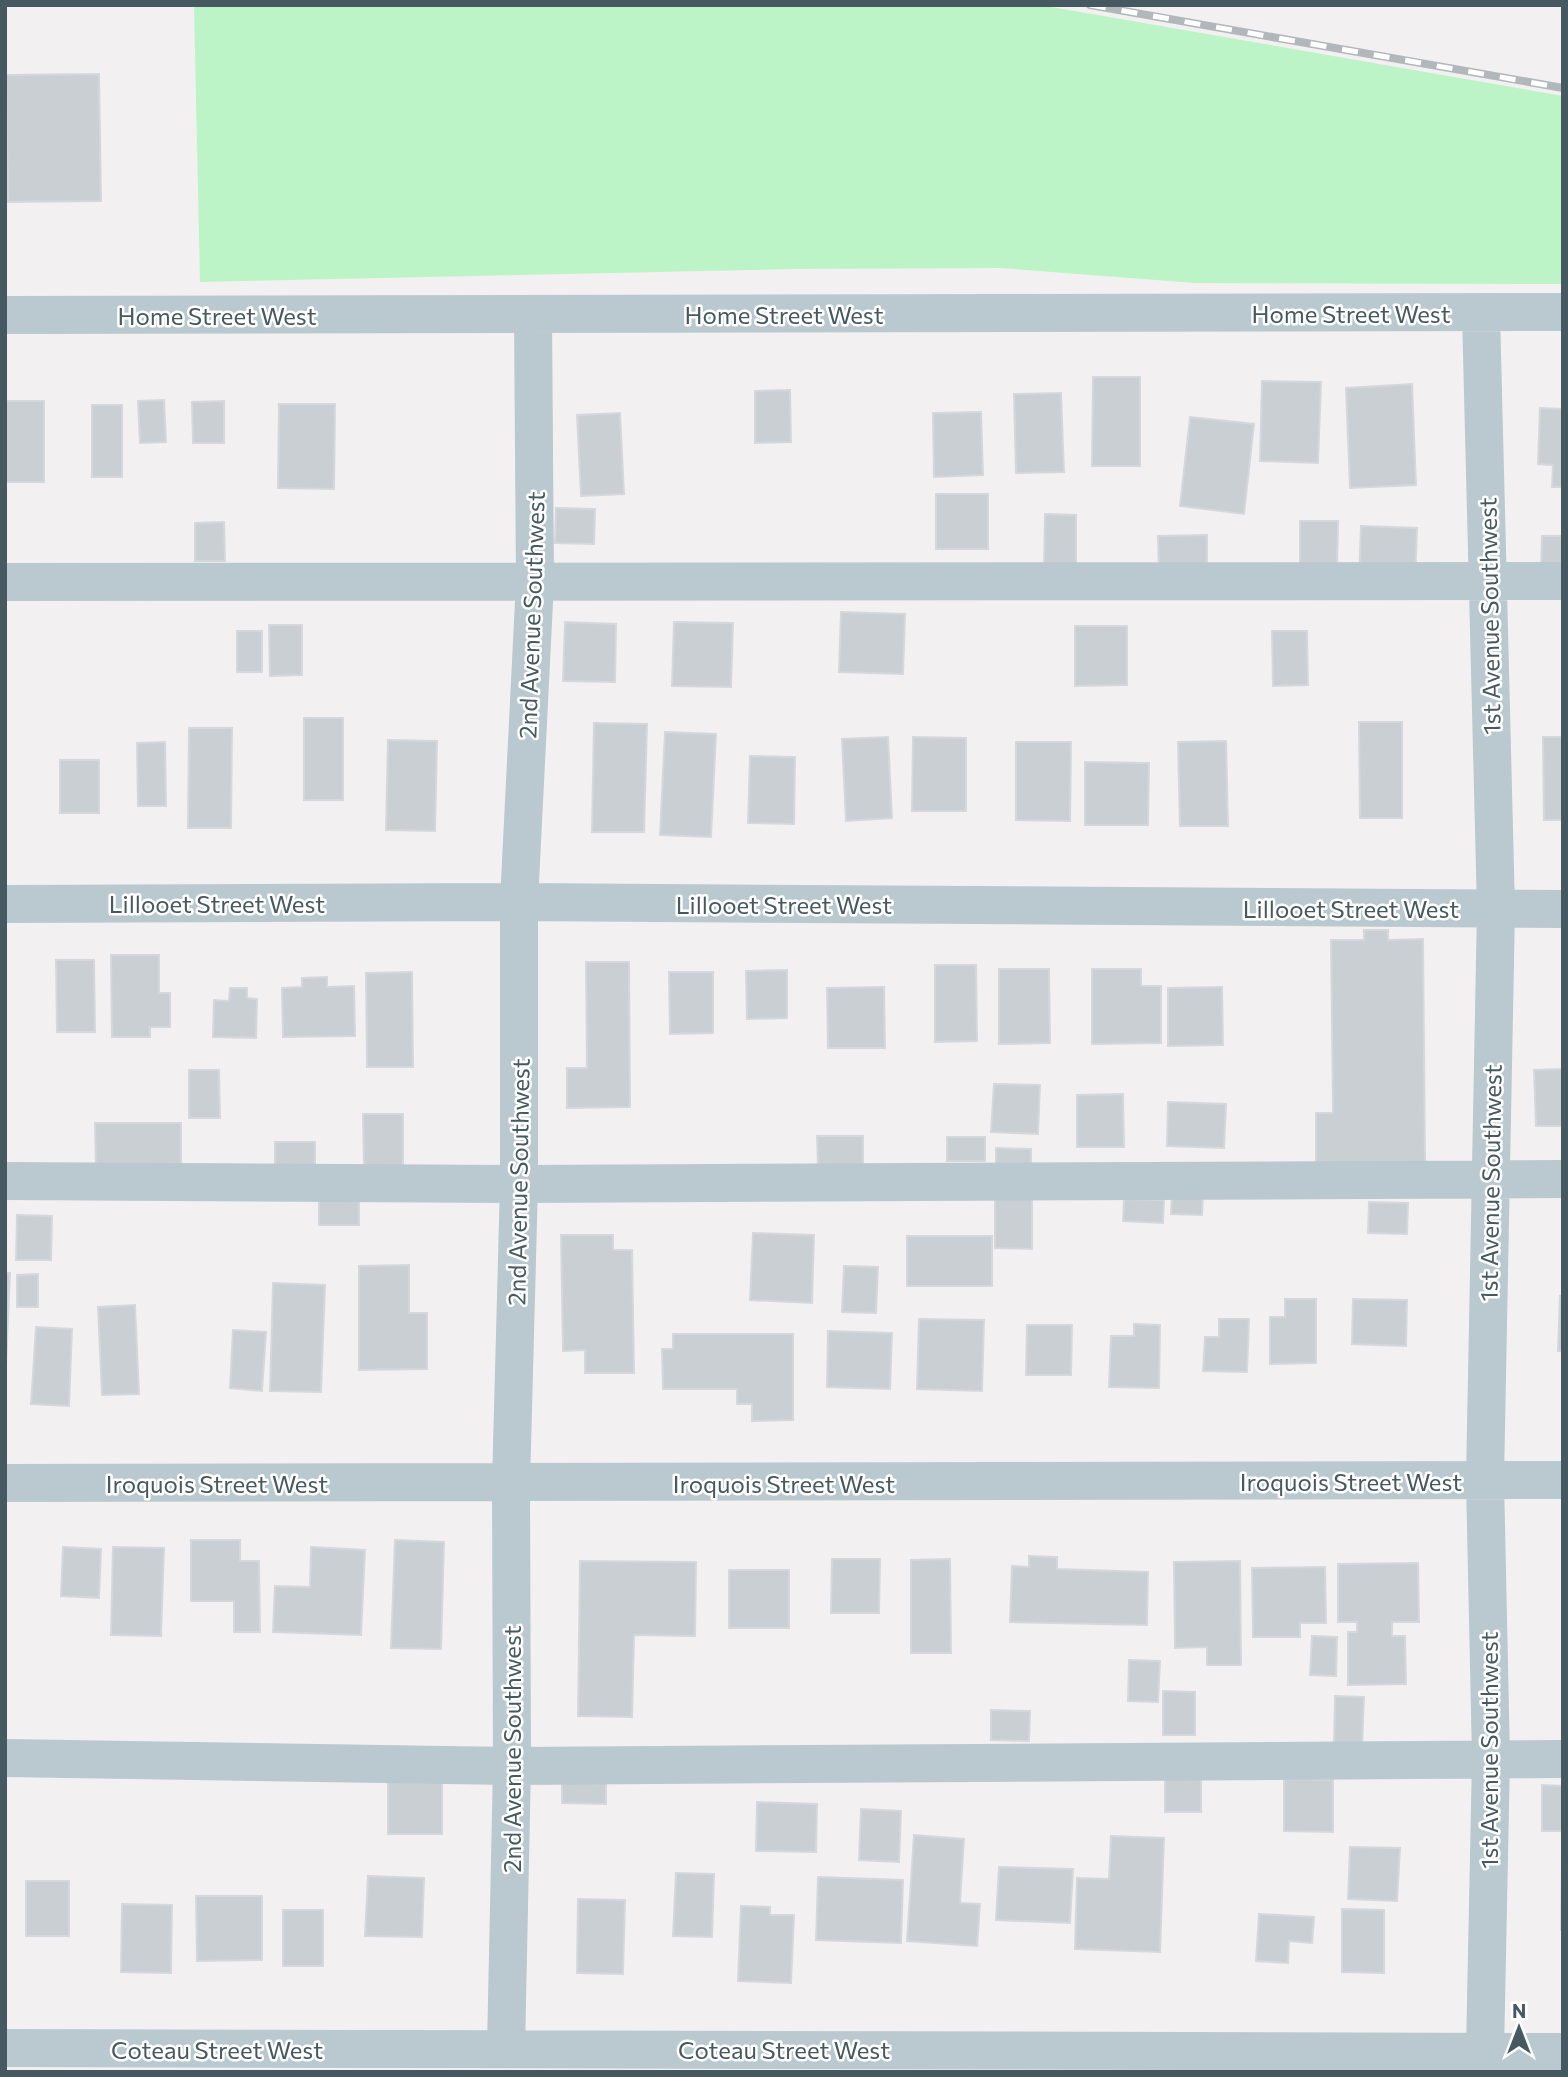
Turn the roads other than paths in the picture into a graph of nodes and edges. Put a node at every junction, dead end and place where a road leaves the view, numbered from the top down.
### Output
1 (1563, 312) edge
2 (1481, 313) junction
3 (533, 314) junction
4 (5, 315) edge
5 (1489, 581) junction
6 (1563, 581) edge
7 (5, 582) edge
8 (536, 582) junction
9 (519, 902) junction
10 (5, 904) edge
11 (1496, 909) junction
12 (1563, 909) edge
13 (1490, 1178) junction
14 (1563, 1179) edge
15 (5, 1181) edge
16 (519, 1184) junction
17 (1485, 1480) junction
18 (1563, 1480) edge
19 (5, 1483) edge
20 (511, 1484) junction
21 (5, 1758) edge
22 (1491, 1758) junction
23 (1563, 1759) edge
24 (512, 1766) junction
25 (506, 2049) junction
26 (1485, 2052) junction
27 (1563, 2052) edge
28 (16, 2056) edge
29 (1137, 2060) edge

1 - 2 street, Home Street West
2 - 3 street, Home Street West
2 - 5 street, 1st Avenue Southwest
3 - 4 street, Home Street West
3 - 8 street, 2nd Avenue Southwest
5 - 6 street
5 - 8 street
5 - 11 street, 1st Avenue Southwest
7 - 8 street
8 - 9 street, 2nd Avenue Southwest
9 - 10 street, Lillooet Street West
9 - 11 street, Lillooet Street West
9 - 16 street, 2nd Avenue Southwest
11 - 12 street, Lillooet Street West
11 - 13 street, 1st Avenue Southwest
13 - 14 street
13 - 16 street
13 - 17 street, 1st Avenue Southwest
15 - 16 street
16 - 20 street, 2nd Avenue Southwest
17 - 18 street, Iroquois Street West
17 - 20 street, Iroquois Street West
17 - 22 street, 1st Avenue Southwest
19 - 20 street, Iroquois Street West
20 - 24 street, 2nd Avenue Southwest
21 - 24 street
22 - 23 street
22 - 24 street
22 - 26 street, 1st Avenue Southwest
24 - 25 street, 2nd Avenue Southwest
25 - 28 street, Coteau Street West
25 - 29 street, Coteau Street West
26 - 27 street, Coteau Street West
26 - 29 street, Coteau Street West

